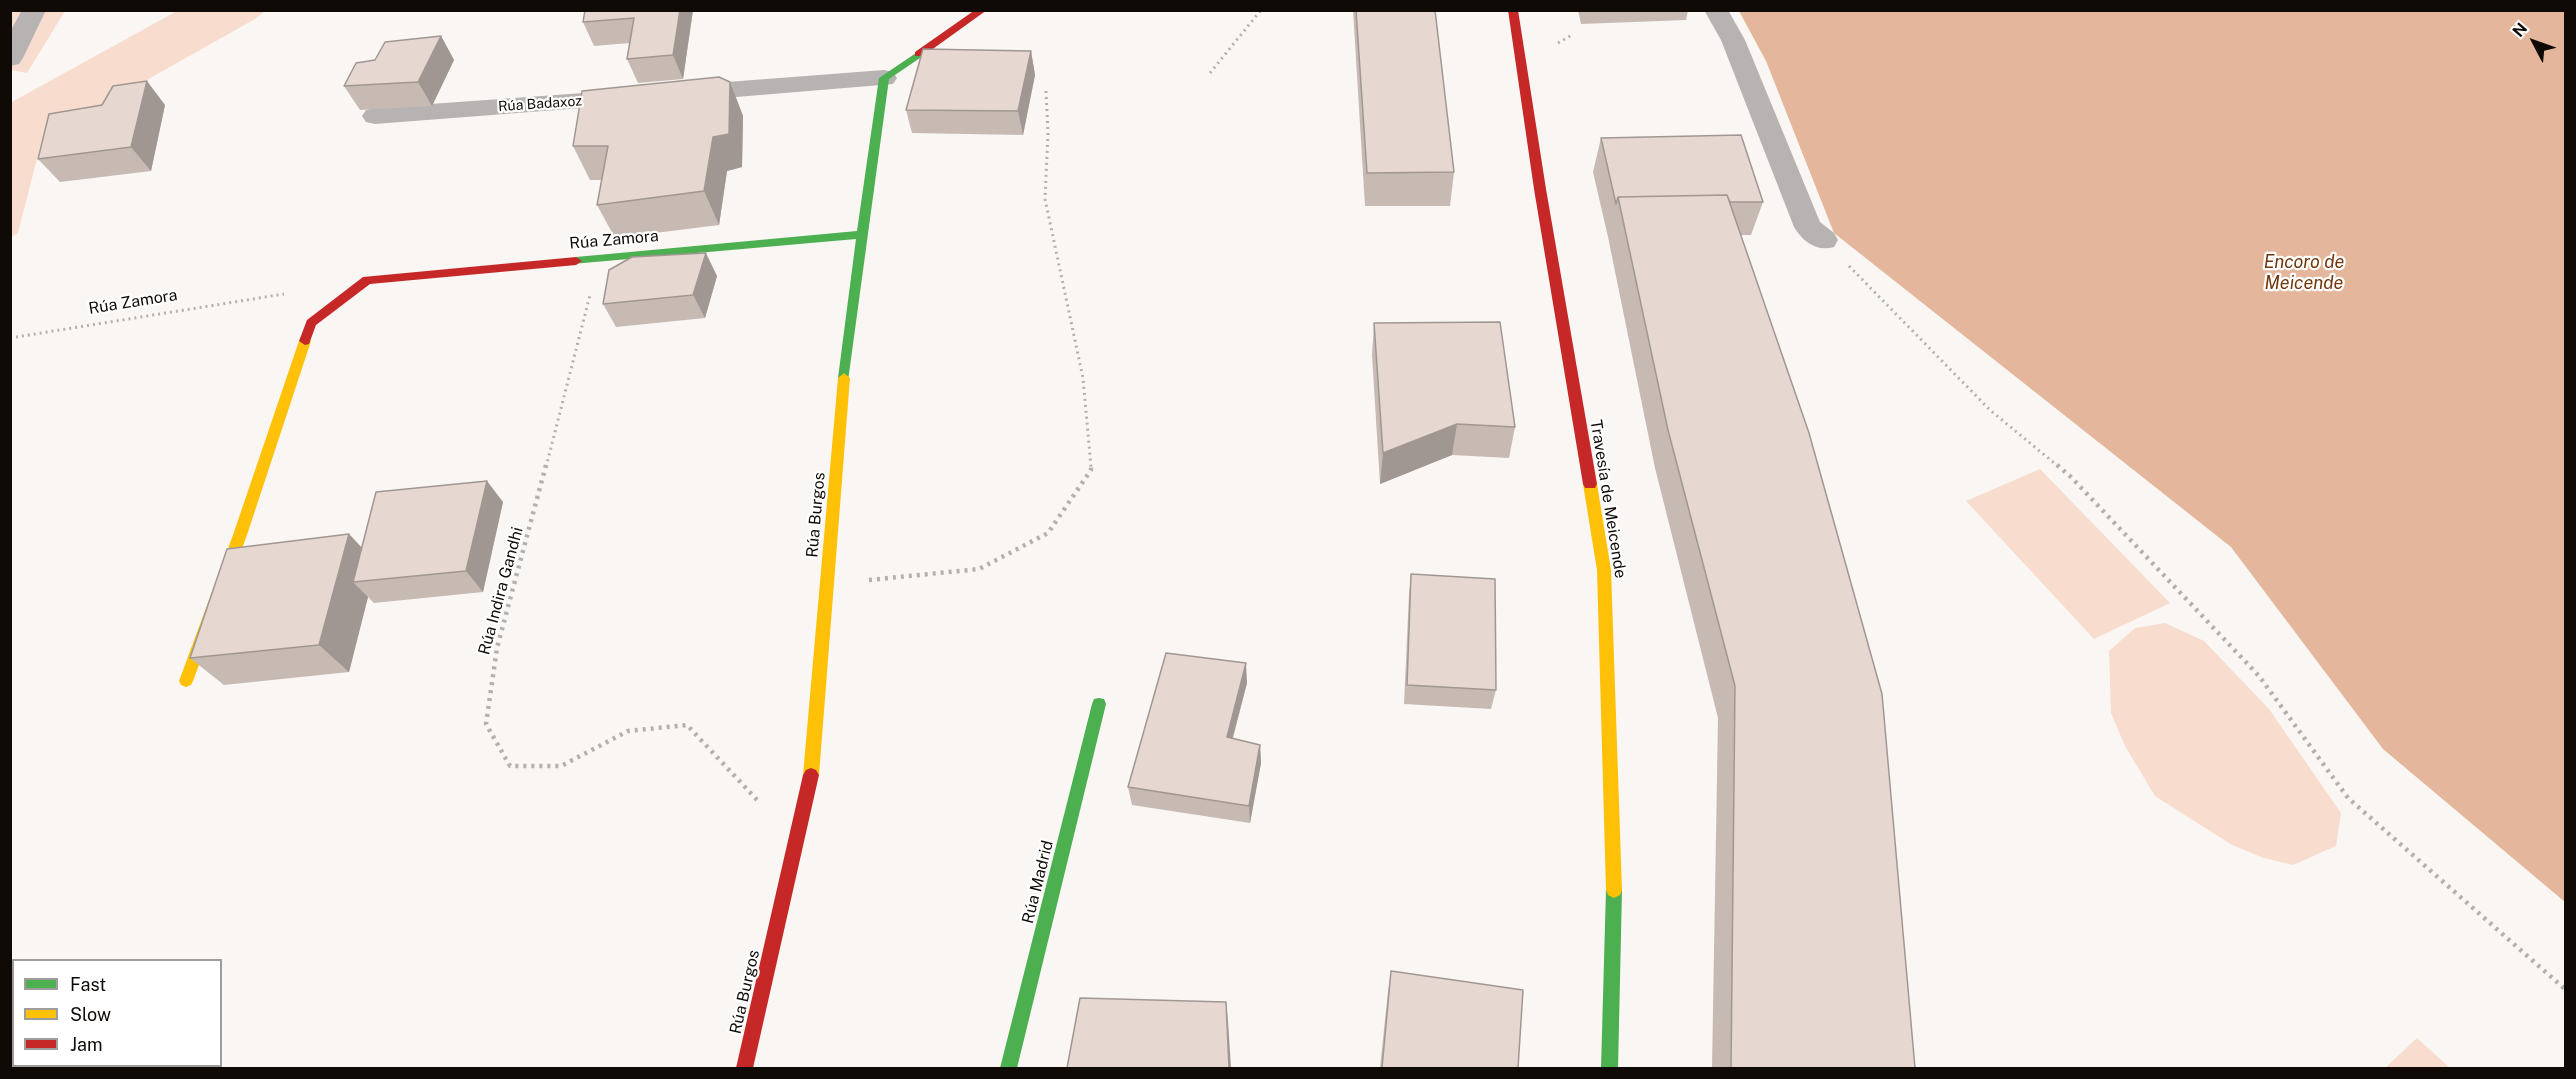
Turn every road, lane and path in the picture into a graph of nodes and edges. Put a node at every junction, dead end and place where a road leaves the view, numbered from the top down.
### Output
1 (34, 10) edge
2 (982, 10) edge
3 (1261, 10) edge
4 (1514, 10) edge
5 (1716, 10) edge
6 (10, 58) edge
7 (1210, 73) dead end
8 (884, 78) junction
9 (1046, 91) dead end
10 (375, 116) dead end
11 (863, 234) junction
12 (1824, 240) joint
13 (599, 258) junction
14 (287, 293) dead end
15 (10, 339) edge
16 (827, 584) junction
17 (186, 681) dead end
18 (1099, 704) dead end
19 (796, 842) junction
20 (2565, 990) edge
21 (744, 1068) edge
22 (1008, 1068) edge
23 (1609, 1068) edge

1 - 6 street
2 - 8 street
3 - 7 path
4 - 23 street, Travesía de Meicende
5 - 12 street
8 - 10 street, Rúa Badaxoz
8 - 11 street, Rúa Burgos
9 - 16 path
11 - 13 street, Rúa Zamora
11 - 16 street, Rúa Burgos
12 - 20 path
13 - 17 street, Rúa Zamora
13 - 19 path, Rúa Indira Gandhi
14 - 15 path, Rúa Zamora
16 - 19 street, Rúa Burgos
18 - 22 street, Rúa Madrid
19 - 21 street, Rúa Burgos

